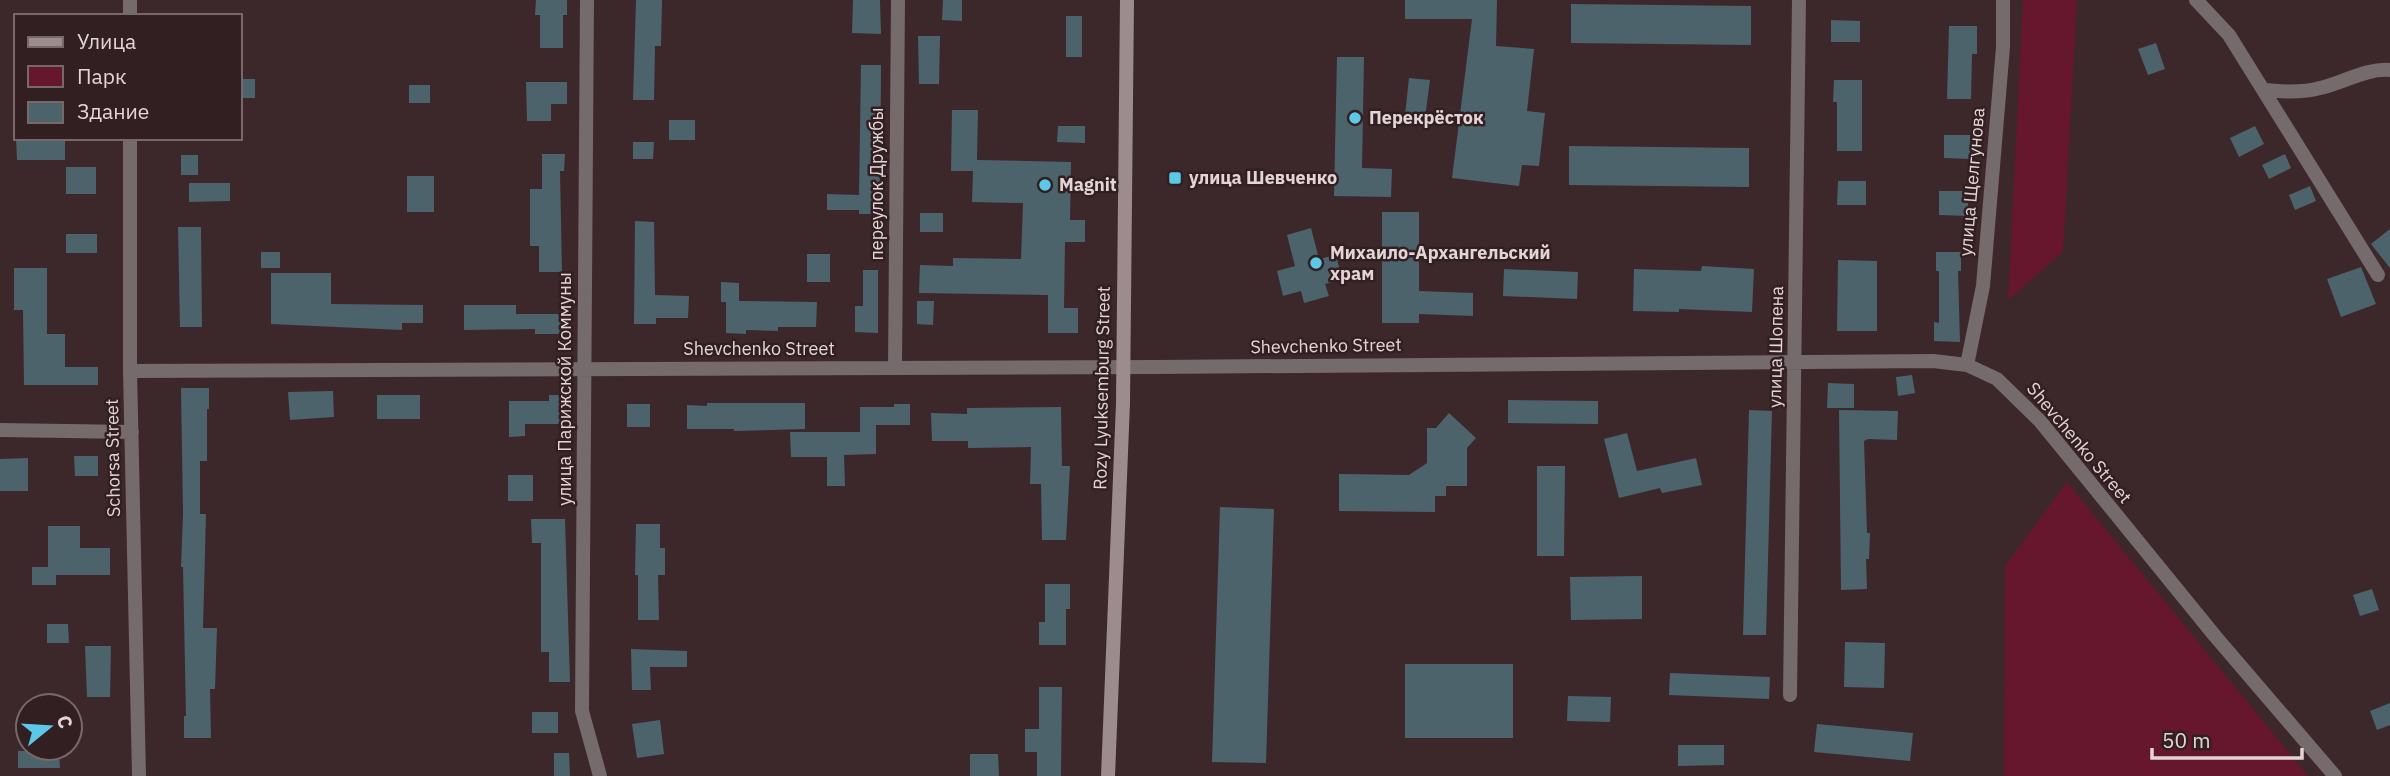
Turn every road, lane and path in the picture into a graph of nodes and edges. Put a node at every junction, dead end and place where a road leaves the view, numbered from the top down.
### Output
1 (587, 0) edge
2 (898, 0) edge
3 (1127, 0) edge
4 (1799, 0) edge
5 (2003, 0) edge
6 (2196, 0) edge
7 (2390, 70) edge
8 (2265, 90) junction
9 (130, 140) edge
10 (2378, 275) dead end
11 (1796, 361) junction
12 (1967, 365) junction
13 (1123, 367) junction
14 (895, 368) junction
15 (584, 369) junction
16 (130, 371) junction
17 (0, 430) edge
18 (132, 432) junction
19 (1790, 695) dead end
20 (139, 776) edge
21 (600, 776) edge
22 (1108, 776) edge
23 (2335, 776) edge

1 - 15 street, улица Парижской Коммуны
2 - 14 street, переулок Дружбы
3 - 13 main road, Rozy Lyuksemburg Street
4 - 11 street, улица Шопена
5 - 12 street, улица Щелгунова
6 - 8 street
7 - 8 street
8 - 10 street
9 - 16 street, Schorsa Street
11 - 12 street, Shevchenko Street
11 - 13 street, Shevchenko Street
11 - 19 street, улица Шопена
12 - 23 street, Shevchenko Street
13 - 14 street, Shevchenko Street
13 - 22 main road, Rozy Lyuksemburg Street
14 - 15 street, Shevchenko Street
15 - 16 street, Shevchenko Street
15 - 21 street, улица Парижской Коммуны
16 - 18 street, Schorsa Street
17 - 18 street
18 - 20 street, Schorsa Street

